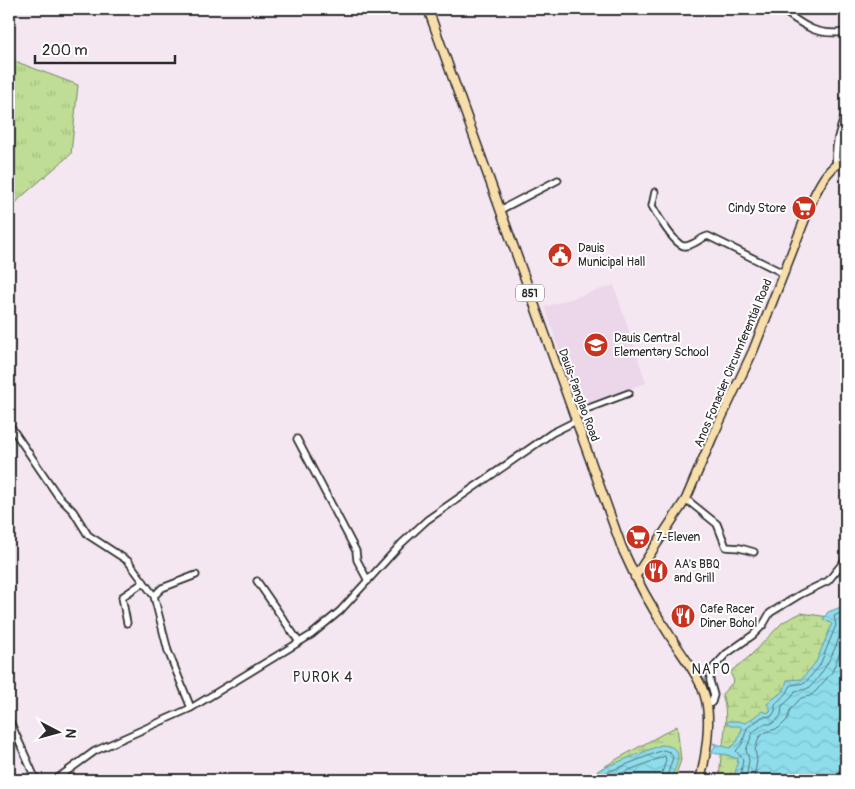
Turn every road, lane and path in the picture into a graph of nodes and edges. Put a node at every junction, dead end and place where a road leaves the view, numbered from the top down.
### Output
1 (428, 9) edge
2 (782, 10) dead end
3 (846, 32) edge
4 (846, 112) edge
5 (846, 158) edge
6 (836, 164) junction
7 (558, 180) dead end
8 (655, 192) dead end
9 (500, 210) junction
10 (783, 273) junction
11 (629, 392) dead end
12 (575, 418) junction
13 (9, 424) edge
14 (297, 439) dead end
15 (686, 500) junction
16 (754, 552) dead end
17 (846, 559) edge
18 (196, 575) dead end
19 (635, 576) junction
20 (257, 581) dead end
21 (368, 581) junction
22 (144, 582) junction
23 (154, 596) junction
24 (127, 624) dead end
25 (299, 642) junction
26 (707, 706) junction
27 (192, 708) junction
28 (9, 718) edge
29 (36, 780) edge
30 (55, 780) edge
31 (700, 780) edge

1 - 9 main road, Dauis-Panglao Road / 851
2 - 3 street
4 - 6 street
5 - 6 main road, Anos Fonacier Circumferential Road
6 - 10 main road, Anos Fonacier Circumferential Road
7 - 9 street
8 - 10 street
9 - 12 main road, Dauis-Panglao Road / 851
10 - 15 main road, Anos Fonacier Circumferential Road
11 - 12 street
12 - 19 main road, Dauis-Panglao Road / 851
12 - 21 street
13 - 22 street
14 - 21 street
15 - 16 street
15 - 19 main road, Anos Fonacier Circumferential Road
17 - 26 street
18 - 23 street
19 - 26 main road, Dauis-Panglao Road / 851
20 - 25 street
21 - 25 street
22 - 23 street
22 - 24 street
23 - 27 street
25 - 27 street
26 - 31 main road, Dauis-Panglao Road / 851
27 - 30 street
28 - 29 street

